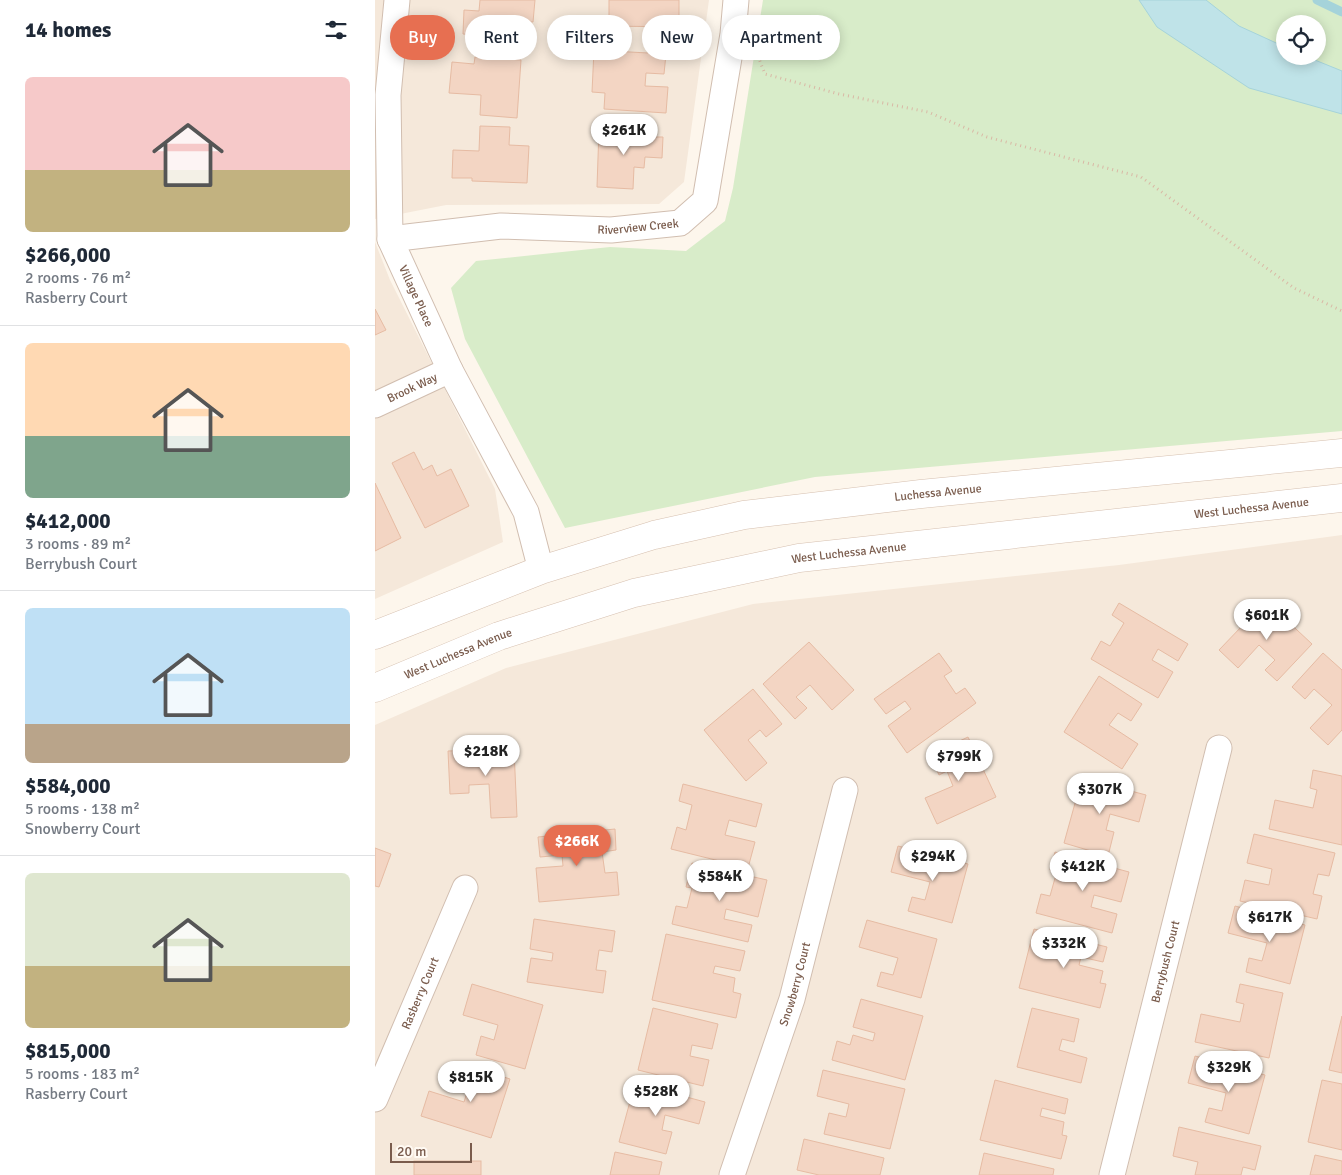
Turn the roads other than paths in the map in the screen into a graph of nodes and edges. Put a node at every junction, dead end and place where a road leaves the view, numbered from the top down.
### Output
1 (397, 0) edge
2 (736, 0) edge
3 (382, 96) edge
4 (390, 239) junction
5 (450, 370) junction
6 (375, 405) edge
7 (1342, 453) edge
8 (1342, 498) edge
9 (541, 570) junction
10 (375, 635) edge
11 (375, 688) edge
12 (1219, 748) dead end
13 (845, 790) dead end
14 (465, 888) dead end
15 (375, 1098) edge
16 (732, 1175) edge
17 (1112, 1175) edge

1 - 3 street, Village Place
2 - 4 street, Riverview Creek
3 - 4 street, Village Place
4 - 5 street, Village Place
5 - 6 street, Brook Way
5 - 9 street, Village Place
7 - 9 street, Luchessa Avenue
8 - 11 street, West Luchessa Avenue
9 - 10 street
12 - 17 street, Berrybush Court
13 - 16 street, Snowberry Court
14 - 15 street, Rasberry Court

